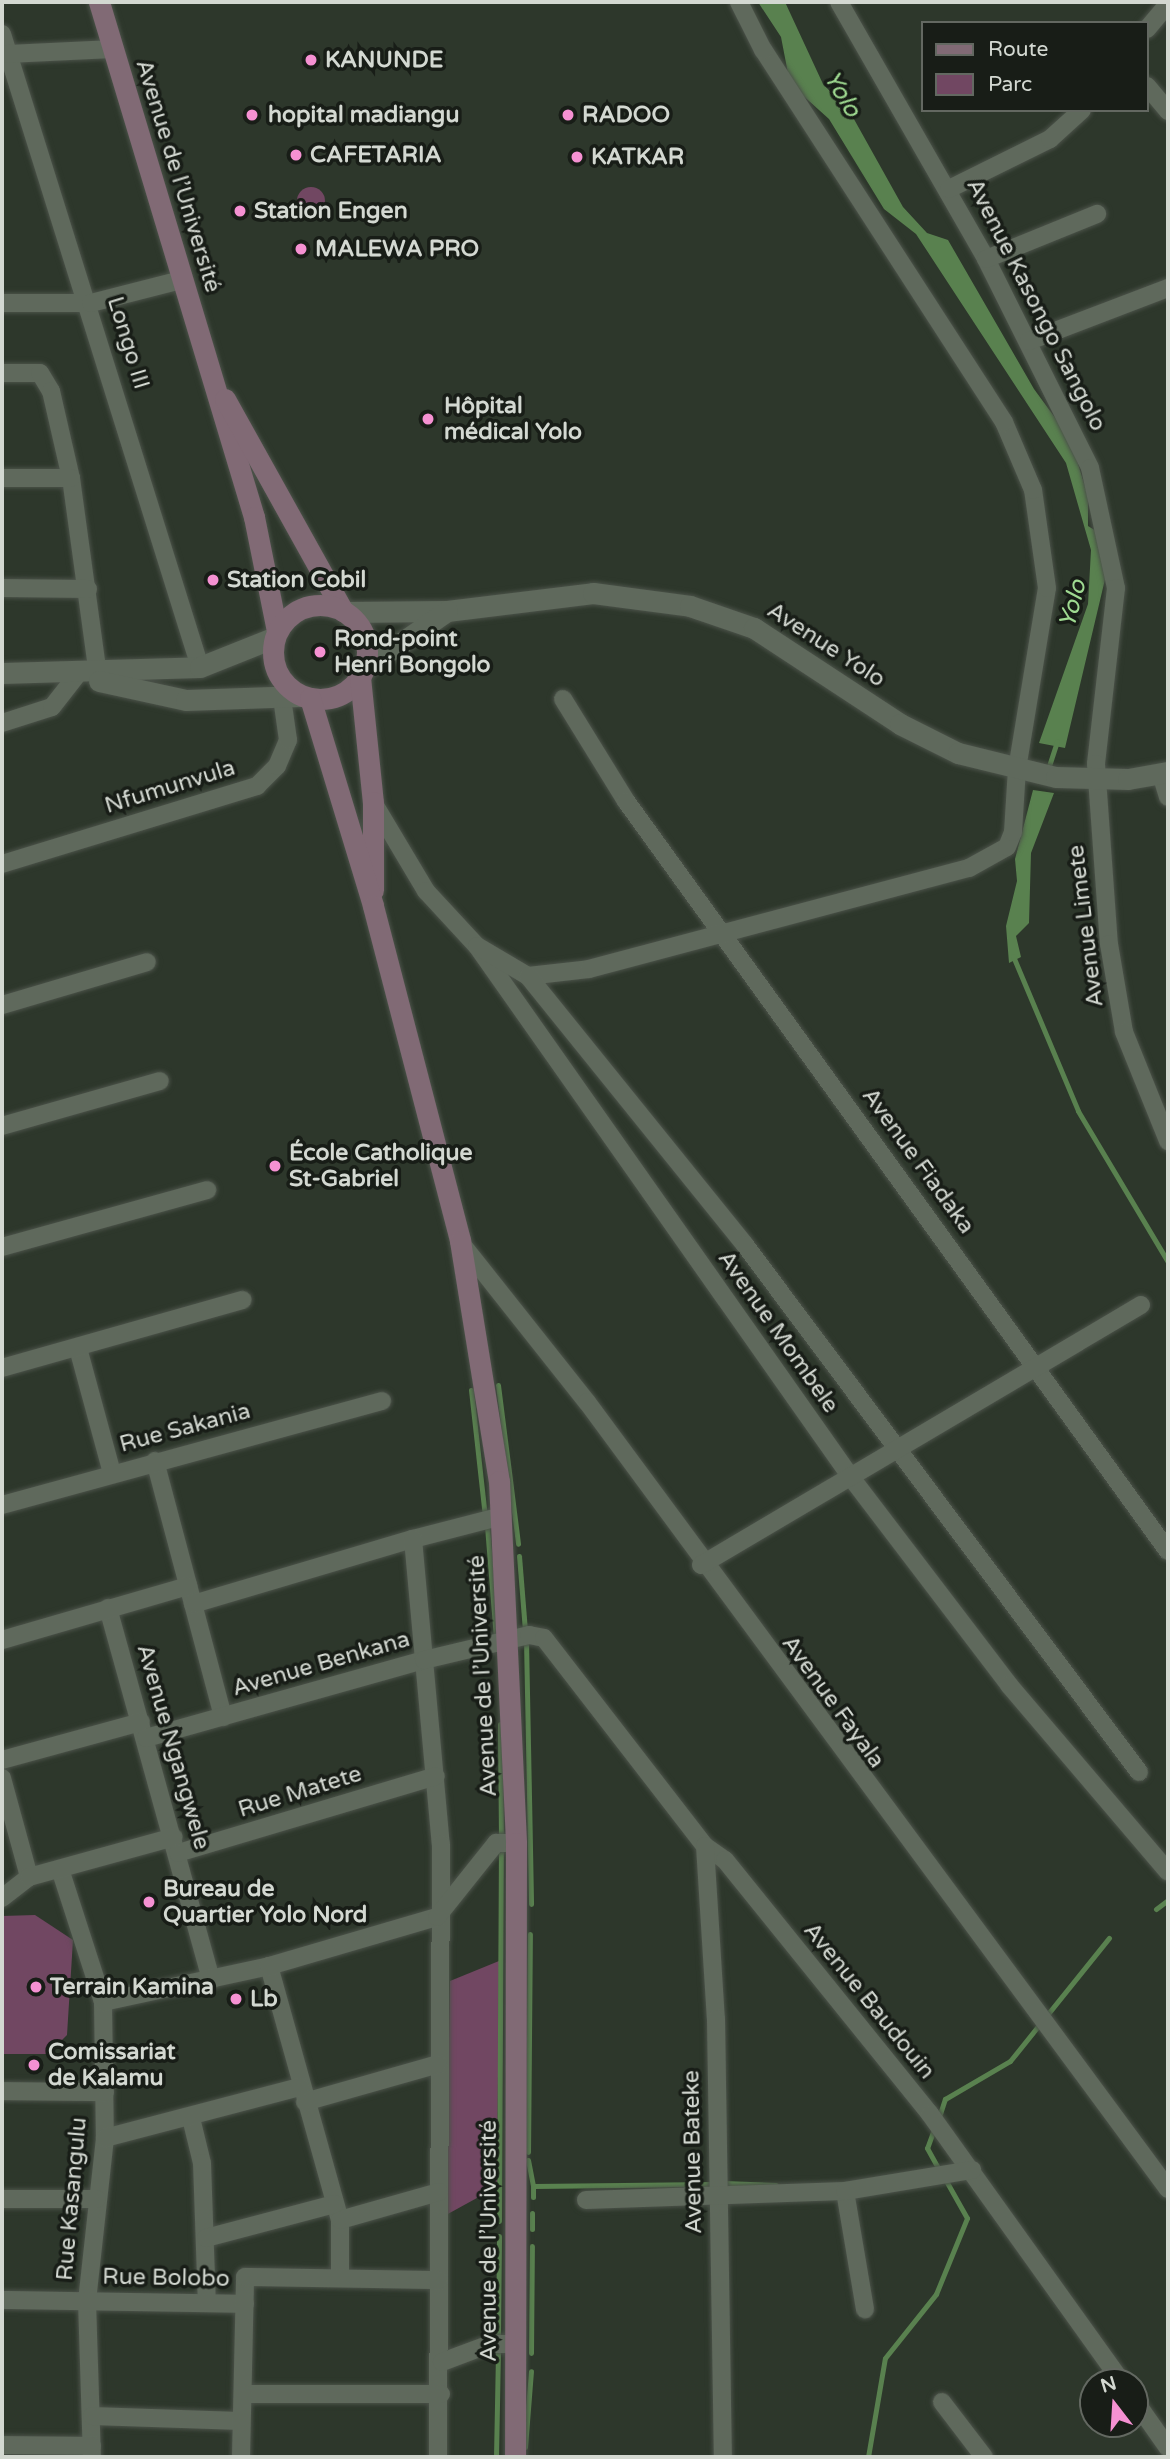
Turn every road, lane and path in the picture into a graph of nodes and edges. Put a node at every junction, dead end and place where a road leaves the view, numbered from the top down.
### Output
1 (99, 2) edge
2 (739, 2) edge
3 (839, 2) edge
4 (1168, 4) edge
5 (1149, 27) edge
6 (2, 34) edge
7 (113, 49) junction
8 (8, 54) junction
9 (1149, 88) edge
10 (1168, 111) edge
11 (1080, 112) edge
12 (949, 189) junction
13 (1097, 214) dead end
14 (986, 259) junction
15 (181, 281) junction
16 (1168, 288) edge
17 (2, 303) edge
18 (91, 303) junction
19 (1028, 341) junction
20 (206, 366) junction
21 (2, 373) edge
22 (2, 478) edge
23 (71, 478) junction
24 (2, 588) edge
25 (88, 589) junction
26 (344, 611) junction
27 (447, 611) junction
28 (276, 634) junction
29 (200, 667) junction
30 (2, 673) edge
31 (362, 673) junction
32 (98, 674) junction
33 (76, 676) junction
34 (298, 697) junction
35 (563, 699) dead end
36 (2, 723) edge
37 (1025, 772) junction
38 (1165, 773) edge
39 (1096, 780) junction
40 (1168, 797) edge
41 (373, 802) junction
42 (2, 864) edge
43 (373, 906) junction
44 (723, 928) junction
45 (477, 946) junction
46 (147, 962) dead end
47 (528, 976) junction
48 (2, 1005) edge
49 (160, 1081) dead end
50 (2, 1126) edge
51 (1168, 1140) edge
52 (207, 1190) dead end
53 (460, 1241) junction
54 (2, 1247) edge
55 (243, 1300) dead end
56 (1141, 1305) dead end
57 (78, 1348) junction
58 (1035, 1367) junction
59 (2, 1368) edge
60 (382, 1401) dead end
61 (898, 1447) junction
62 (155, 1461) junction
63 (112, 1473) junction
64 (850, 1476) junction
65 (2, 1505) edge
66 (502, 1516) junction
67 (413, 1539) junction
68 (1168, 1551) edge
69 (701, 1565) junction
70 (188, 1586) junction
71 (193, 1604) junction
72 (108, 1608) junction
73 (2, 1640) edge
74 (510, 1642) junction
75 (424, 1660) junction
76 (563, 1663) joint
77 (223, 1717) junction
78 (144, 1730) junction
79 (2, 1760) edge
80 (1139, 1772) dead end
81 (436, 1776) junction
82 (2, 1778) edge
83 (516, 1843) junction
84 (176, 1845) junction
85 (705, 1846) junction
86 (60, 1869) junction
87 (1168, 1872) edge
88 (29, 1877) junction
89 (2, 1898) edge
90 (437, 1917) junction
91 (269, 1966) junction
92 (211, 1980) junction
93 (103, 2002) junction
94 (438, 2064) junction
95 (2, 2091) edge
96 (104, 2092) junction
97 (303, 2095) junction
98 (191, 2118) junction
99 (105, 2138) junction
100 (972, 2170) junction
101 (1168, 2189) edge
102 (845, 2191) junction
103 (439, 2192) junction
104 (718, 2193) junction
105 (2, 2199) edge
106 (97, 2199) junction
107 (586, 2200) dead end
108 (337, 2212) junction
109 (206, 2238) junction
110 (340, 2278) junction
111 (439, 2280) junction
112 (2, 2300) edge
113 (87, 2301) junction
114 (207, 2303) junction
115 (244, 2304) junction
116 (865, 2309) dead end
117 (515, 2344) junction
118 (442, 2362) junction
119 (1112, 2368) edge
120 (244, 2394) junction
121 (441, 2394) junction
122 (942, 2402) dead end
123 (92, 2416) junction
124 (242, 2421) junction
125 (1149, 2421) edge
126 (2, 2445) edge
127 (1168, 2448) edge
128 (92, 2451) edge
129 (241, 2457) edge
130 (438, 2457) edge
131 (515, 2457) edge
132 (723, 2457) edge
133 (984, 2457) edge

1 - 7 main road, Avenue de l’Université
2 - 37 street
3 - 12 street, Avenue Kasongo Sangolo
4 - 5 street
6 - 8 street, Longo III
7 - 8 street
7 - 15 main road, Avenue de l’Université
8 - 18 street, Longo III
9 - 10 street
11 - 12 street
12 - 14 street, Avenue Kasongo Sangolo
13 - 14 street
14 - 19 street, Avenue Kasongo Sangolo
15 - 18 street
15 - 20 main road, Avenue de l’Université
16 - 19 street
17 - 18 street
18 - 29 street, Longo III
19 - 39 street, Avenue Kasongo Sangolo
20 - 26 main road, Avenue de l’Université
20 - 28 main road, Avenue de l’Université
21 - 23 street
22 - 23 street
23 - 25 street
24 - 25 street
25 - 32 street
26 - 27 street, Avenue Yolo
26 - 28 main road
26 - 31 main road
27 - 31 street, Avenue Yolo
27 - 37 street, Avenue Yolo
28 - 29 street
28 - 34 main road
29 - 32 street
30 - 33 street
31 - 34 main road
31 - 41 main road, Avenue de l’Université
32 - 33 street
33 - 34 street
33 - 36 street
34 - 42 street, Nfumunvula
34 - 43 main road, Avenue de l’Université
35 - 44 street, Avenue Fiadaka
37 - 39 street, Avenue Yolo
37 - 44 street
38 - 39 street, Avenue Yolo
38 - 40 street
39 - 51 street, Avenue Limete
41 - 43 main road, Avenue de l’Université
41 - 45 street, Avenue Mombele
43 - 53 main road, Avenue de l’Université
44 - 47 street
44 - 58 street, Avenue Fiadaka
45 - 47 street
45 - 64 street, Avenue Mombele
46 - 48 street
47 - 61 street
49 - 50 street
52 - 54 street
53 - 66 main road, Avenue de l’Université
53 - 69 street, Avenue Fayala
55 - 57 street
56 - 58 street
57 - 59 street
57 - 63 street
58 - 61 street
58 - 68 street, Avenue Fiadaka
60 - 62 street, Rue Sakania
61 - 64 street
61 - 80 street
62 - 63 street, Rue Sakania
62 - 70 street
63 - 65 street, Rue Sakania
64 - 69 street
64 - 87 street, Avenue Mombele
66 - 67 street
66 - 74 main road, Avenue de l’Université
67 - 71 street
67 - 75 street
69 - 101 street, Avenue Fayala
70 - 71 street
70 - 72 street
71 - 77 street
72 - 73 street
72 - 78 street, Avenue Ngangwele
74 - 75 street, Avenue Benkana
74 - 76 street, Avenue Benkana
74 - 83 main road, Avenue de l’Université
75 - 77 street, Avenue Benkana
75 - 81 street
76 - 85 street, Avenue Baudouin
77 - 78 street, Avenue Benkana
78 - 79 street, Avenue Benkana
78 - 84 street, Avenue Ngangwele
81 - 84 street, Rue Matete
81 - 90 street
82 - 88 street
83 - 90 street
83 - 117 main road, Avenue de l’Université
84 - 86 street, Rue Matete
84 - 92 street, Avenue Ngangwele
85 - 100 street, Avenue Baudouin
85 - 104 street, Avenue Bateke
86 - 88 street, Rue Matete
86 - 93 street, Rue Kasangulu
88 - 89 street
90 - 91 street
90 - 94 street
91 - 92 street
91 - 97 street
92 - 93 street
93 - 96 street, Rue Kasangulu
94 - 97 street
94 - 103 street
95 - 96 street
96 - 99 street, Rue Kasangulu
97 - 98 street
97 - 108 street
98 - 99 street
98 - 109 street
99 - 106 street, Rue Kasangulu
100 - 102 street
100 - 119 street, Avenue Baudouin
102 - 104 street
102 - 116 street
103 - 108 street
103 - 111 street
104 - 107 street
104 - 132 street, Avenue Bateke
105 - 106 street
106 - 113 street, Rue Kasangulu
108 - 109 street
108 - 110 street
109 - 114 street
110 - 111 street
110 - 115 street
111 - 118 street
112 - 113 street, Rue Bolobo
113 - 114 street, Rue Bolobo
113 - 123 street, Rue Kasangulu
114 - 115 street, Rue Bolobo
115 - 120 street
117 - 118 street
117 - 131 main road, Avenue de l’Université
118 - 121 street
120 - 121 street
120 - 124 street
121 - 130 street
122 - 133 street
123 - 124 street
123 - 128 street, Rue Kasangulu
124 - 129 street
125 - 127 street
126 - 128 street

